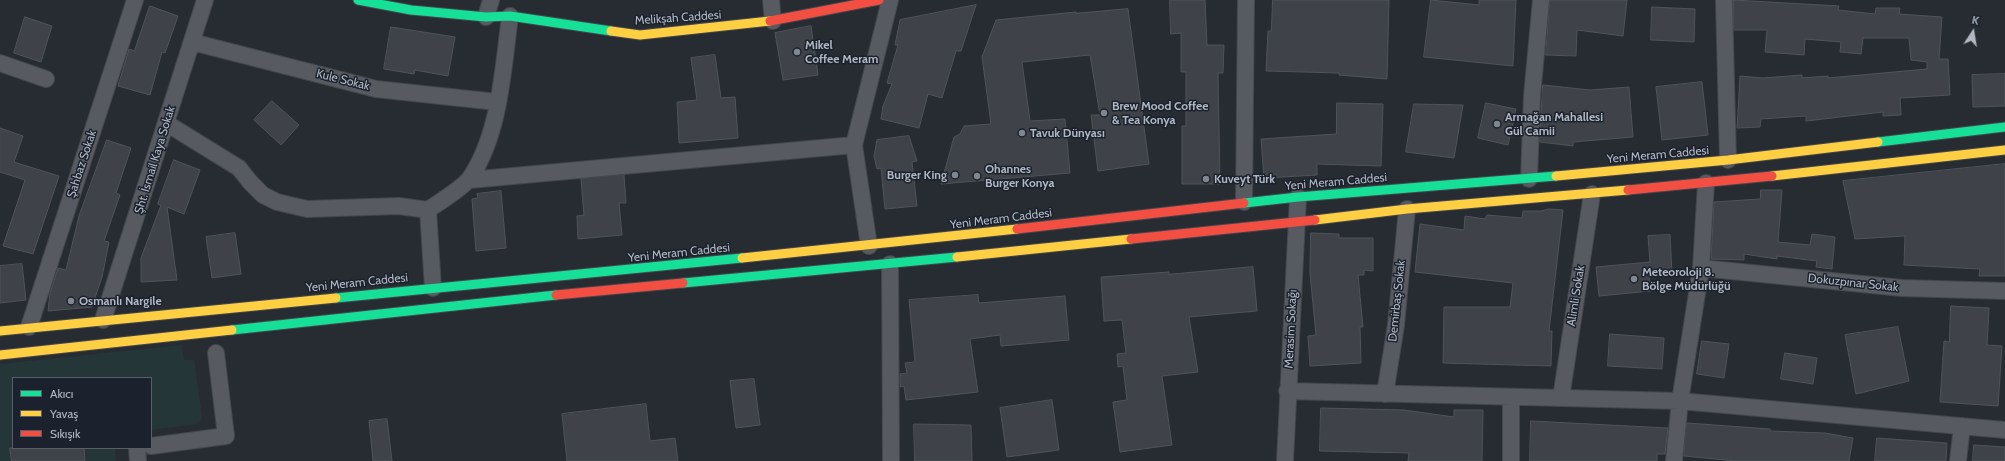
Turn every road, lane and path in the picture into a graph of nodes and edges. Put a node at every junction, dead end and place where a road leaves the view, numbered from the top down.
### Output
1 (135, 0) edge
2 (205, 0) edge
3 (358, 0) edge
4 (491, 0) edge
5 (770, 0) edge
6 (890, 0) edge
7 (1246, 0) edge
8 (1541, 0) edge
9 (1724, 0) edge
10 (871, 1) edge
11 (510, 16) junction
12 (486, 17) junction
13 (772, 21) junction
14 (192, 42) junction
15 (0, 63) edge
16 (46, 79) dead end
17 (497, 102) junction
18 (166, 123) junction
19 (2005, 127) edge
20 (854, 145) junction
21 (2005, 150) edge
22 (1728, 160) junction
23 (1529, 179) junction
24 (469, 180) junction
25 (1706, 183) junction
26 (1592, 194) junction
27 (1298, 197) junction
28 (1244, 202) junction
29 (1407, 209) junction
30 (428, 210) junction
31 (1298, 222) junction
32 (869, 246) junction
33 (890, 264) junction
34 (1701, 268) junction
35 (433, 288) junction
36 (2005, 290) edge
37 (103, 320) junction
38 (29, 327) junction
39 (0, 331) edge
40 (216, 353) dead end
41 (0, 354) edge
42 (1287, 391) junction
43 (1385, 394) junction
44 (1511, 397) junction
45 (1561, 398) junction
46 (1680, 401) junction
47 (1962, 426) junction
48 (2005, 430) edge
49 (152, 446) edge
50 (137, 449) edge
51 (138, 461) edge
52 (891, 461) edge
53 (1285, 461) edge
54 (1511, 461) edge
55 (1674, 461) edge
56 (1958, 461) edge

1 - 38 street, Şahbaz Sokak
2 - 14 street, Şht. İsmail Kaya Sokak
3 - 12 main road, Melikşah Caddesi
4 - 12 street
5 - 13 street
6 - 20 street
7 - 28 street
8 - 23 street
9 - 22 street
10 - 13 main road, Melikşah Caddesi
11 - 12 main road, Melikşah Caddesi
11 - 13 main road, Melikşah Caddesi
11 - 17 street
14 - 17 street, Kule Sokak
14 - 18 street, Şht. İsmail Kaya Sokak
15 - 16 street
17 - 24 street
18 - 30 street
18 - 37 street, Şht. İsmail Kaya Sokak
19 - 22 main road, Yeni Meram Caddesi
20 - 24 street
20 - 32 street
21 - 25 main road
22 - 23 main road, Yeni Meram Caddesi
23 - 27 main road, Yeni Meram Caddesi
24 - 30 street
25 - 26 main road
25 - 34 street
26 - 29 main road
26 - 45 street, Alimli Sokak
27 - 28 main road, Yeni Meram Caddesi
27 - 31 street, Merasim Sokağı
28 - 32 main road, Yeni Meram Caddesi
29 - 31 main road
29 - 43 street, Demirbaş Sokak
30 - 35 street
31 - 33 main road
31 - 42 street, Merasim Sokağı
32 - 35 main road, Yeni Meram Caddesi
33 - 41 main road
33 - 52 street
34 - 36 street, Dokuzpınar Sokak
34 - 46 street
35 - 37 main road, Yeni Meram Caddesi
37 - 38 main road, Yeni Meram Caddesi
38 - 39 main road, Yeni Meram Caddesi
40 - 49 street
42 - 43 street
42 - 53 street, Merasim Sokağı
43 - 44 street
44 - 45 street
44 - 54 street
45 - 46 street
46 - 47 street
46 - 55 street
47 - 48 street
47 - 56 street
50 - 51 street

